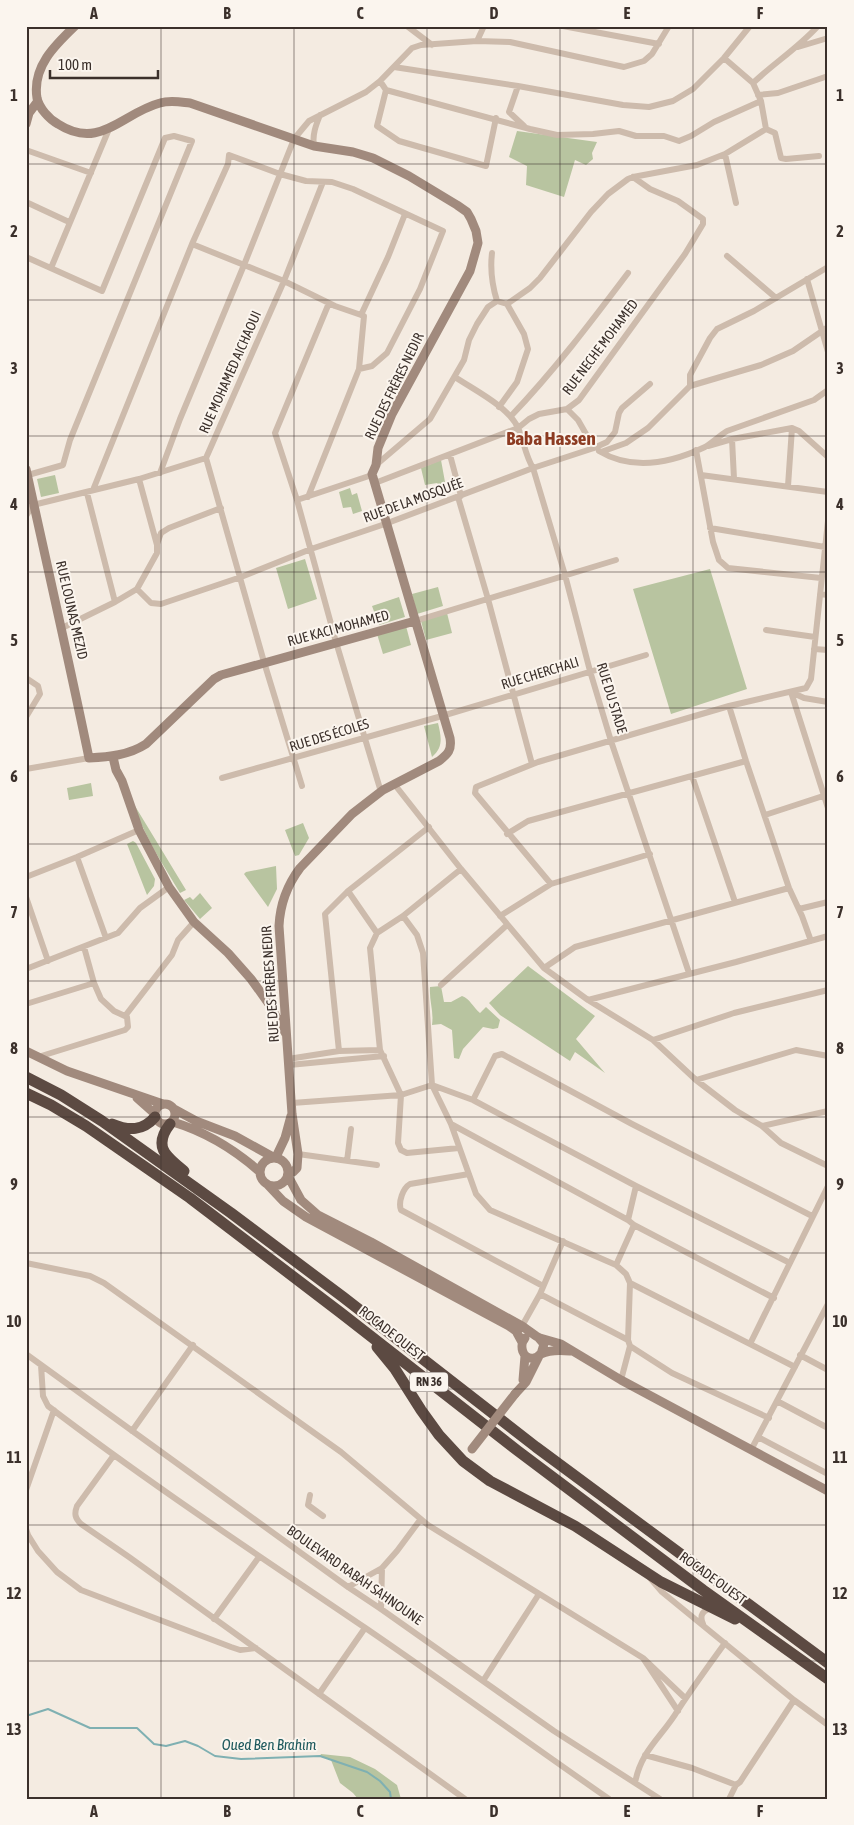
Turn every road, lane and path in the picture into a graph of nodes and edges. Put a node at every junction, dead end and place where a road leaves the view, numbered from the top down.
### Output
1 (75, 26) edge
2 (407, 26) edge
3 (484, 26) edge
4 (563, 26) edge
5 (669, 26) edge
6 (750, 26) edge
7 (818, 26) edge
8 (828, 38) edge
9 (478, 41) junction
10 (659, 44) junction
11 (432, 45) junction
12 (797, 47) junction
13 (724, 58) junction
14 (394, 67) junction
15 (828, 76) edge
16 (380, 81) junction
17 (753, 83) junction
18 (518, 86) junction
19 (386, 90) junction
20 (759, 98) junction
21 (38, 101) junction
22 (28, 113) edge
23 (321, 114) junction
24 (496, 118) junction
25 (26, 124) edge
26 (524, 126) junction
27 (109, 129) junction
28 (766, 130) junction
29 (294, 139) junction
30 (314, 146) junction
31 (26, 150) edge
32 (725, 154) junction
33 (819, 156) dead end
34 (91, 173) junction
35 (280, 174) junction
36 (633, 176) junction
37 (323, 182) junction
38 (26, 202) edge
39 (736, 203) dead end
40 (405, 214) junction
41 (69, 222) junction
42 (192, 244) junction
43 (492, 253) dead end
44 (727, 256) dead end
45 (26, 257) edge
46 (244, 265) junction
47 (828, 267) edge
48 (51, 268) junction
49 (628, 273) dead end
50 (807, 279) junction
51 (284, 281) junction
52 (776, 298) junction
53 (497, 301) junction
54 (329, 303) junction
55 (507, 304) junction
56 (361, 315) junction
57 (826, 329) edge
58 (828, 352) edge
59 (359, 369) junction
60 (455, 377) junction
61 (650, 384) dead end
62 (690, 386) junction
63 (828, 390) edge
64 (499, 406) junction
65 (567, 409) junction
66 (512, 416) junction
67 (518, 428) junction
68 (792, 428) junction
69 (732, 439) junction
70 (706, 446) junction
71 (594, 448) junction
72 (696, 450) junction
73 (601, 452) junction
74 (450, 455) junction
75 (828, 457) edge
76 (206, 458) junction
77 (376, 465) junction
78 (533, 468) junction
79 (27, 472) edge
80 (160, 472) junction
81 (701, 474) junction
82 (139, 479) junction
83 (374, 479) junction
84 (734, 479) junction
85 (788, 486) junction
86 (90, 491) junction
87 (828, 492) edge
88 (459, 496) junction
89 (308, 497) junction
90 (297, 500) junction
91 (33, 505) junction
92 (221, 508) junction
93 (26, 516) edge
94 (828, 521) edge
95 (386, 524) junction
96 (710, 528) junction
97 (157, 544) junction
98 (825, 547) junction
99 (311, 549) junction
100 (616, 560) dead end
101 (241, 576) junction
102 (565, 576) junction
103 (821, 578) junction
104 (137, 589) junction
105 (820, 594) junction
106 (828, 594) edge
107 (490, 599) junction
108 (115, 602) junction
109 (415, 621) junction
110 (62, 628) junction
111 (766, 630) dead end
112 (816, 637) junction
113 (336, 642) junction
114 (814, 649) junction
115 (828, 650) edge
116 (646, 655) dead end
117 (264, 662) junction
118 (590, 671) junction
119 (26, 678) edge
120 (791, 692) junction
121 (513, 695) junction
122 (828, 702) edge
123 (729, 706) junction
124 (442, 716) junction
125 (26, 717) edge
126 (367, 737) junction
127 (611, 741) junction
128 (113, 757) junction
129 (89, 758) junction
130 (295, 759) junction
131 (746, 761) junction
132 (532, 764) junction
133 (26, 769) edge
134 (692, 776) junction
135 (222, 778) dead end
136 (395, 784) junction
137 (302, 786) dead end
138 (380, 792) junction
139 (630, 794) junction
140 (823, 796) junction
141 (828, 808) edge
142 (765, 815) junction
143 (429, 827) junction
144 (139, 830) junction
145 (508, 834) junction
146 (650, 854) junction
147 (77, 857) junction
148 (461, 869) junction
149 (26, 877) edge
150 (551, 884) junction
151 (169, 886) junction
152 (789, 888) junction
153 (348, 892) junction
154 (26, 897) edge
155 (735, 902) junction
156 (828, 902) edge
157 (799, 910) junction
158 (403, 916) junction
159 (500, 916) junction
160 (671, 919) junction
161 (194, 922) junction
162 (507, 925) junction
163 (377, 933) junction
164 (828, 936) edge
165 (106, 938) junction
166 (810, 941) junction
167 (84, 947) junction
168 (48, 961) junction
169 (544, 968) junction
170 (26, 969) edge
171 (689, 973) junction
172 (94, 983) junction
173 (441, 985) dead end
174 (828, 990) edge
175 (588, 1000) junction
176 (26, 1004) edge
177 (270, 1004) junction
178 (286, 1008) junction
179 (125, 1016) junction
180 (287, 1037) junction
181 (653, 1040) junction
182 (26, 1051) edge
183 (339, 1051) junction
184 (382, 1053) junction
185 (828, 1056) edge
186 (37, 1058) junction
187 (289, 1062) junction
188 (26, 1077) edge
189 (696, 1080) junction
190 (432, 1085) junction
191 (26, 1093) edge
192 (130, 1093) junction
193 (401, 1095) junction
194 (473, 1100) junction
195 (292, 1102) junction
196 (163, 1104) junction
197 (174, 1109) junction
198 (828, 1111) edge
199 (292, 1114) junction
200 (155, 1115) junction
201 (102, 1121) junction
202 (171, 1123) junction
203 (451, 1124) junction
204 (762, 1126) junction
205 (352, 1129) dead end
206 (459, 1148) junction
207 (298, 1154) junction
208 (275, 1157) junction
209 (347, 1161) junction
210 (377, 1165) dead end
211 (828, 1166) edge
212 (260, 1172) junction
213 (288, 1174) junction
214 (469, 1174) junction
215 (190, 1183) junction
216 (267, 1184) junction
217 (636, 1186) junction
218 (828, 1186) edge
219 (812, 1216) junction
220 (628, 1220) junction
221 (634, 1226) junction
222 (564, 1241) junction
223 (26, 1263) edge
224 (790, 1263) junction
225 (616, 1265) junction
226 (630, 1283) junction
227 (543, 1286) junction
228 (540, 1294) junction
229 (774, 1298) junction
230 (828, 1304) edge
231 (522, 1326) junction
232 (369, 1335) junction
233 (538, 1337) junction
234 (522, 1342) junction
235 (629, 1343) junction
236 (750, 1344) junction
237 (193, 1345) junction
238 (573, 1352) junction
239 (26, 1354) edge
240 (540, 1355) junction
241 (525, 1356) junction
242 (800, 1356) junction
243 (41, 1365) junction
244 (795, 1366) junction
245 (828, 1370) edge
246 (621, 1380) junction
247 (518, 1391) junction
248 (777, 1401) junction
249 (54, 1410) junction
250 (768, 1418) junction
251 (828, 1428) edge
252 (132, 1431) junction
253 (758, 1437) junction
254 (751, 1450) junction
255 (114, 1455) junction
256 (463, 1461) junction
257 (828, 1474) edge
258 (26, 1490) edge
259 (828, 1491) edge
260 (310, 1495) dead end
261 (323, 1516) dead end
262 (420, 1520) junction
263 (26, 1529) edge
264 (259, 1557) junction
265 (382, 1568) junction
266 (647, 1573) junction
267 (348, 1587) junction
268 (540, 1594) junction
269 (381, 1608) junction
270 (712, 1608) junction
271 (214, 1619) junction
272 (703, 1625) junction
273 (365, 1628) junction
274 (768, 1636) junction
275 (725, 1643) junction
276 (256, 1648) junction
277 (643, 1658) junction
278 (828, 1663) edge
279 (828, 1679) edge
280 (483, 1681) junction
281 (319, 1694) junction
282 (684, 1698) junction
283 (794, 1700) junction
284 (678, 1711) junction
285 (828, 1725) edge
286 (645, 1754) junction
287 (635, 1783) junction
288 (736, 1785) junction
289 (465, 1799) edge
290 (608, 1799) edge
291 (660, 1799) edge
292 (729, 1799) edge

1 - 21 street
2 - 11 street
3 - 9 street
4 - 10 street
5 - 10 street
6 - 13 street
7 - 12 street
8 - 12 street
9 - 10 street
9 - 11 street
11 - 14 street
12 - 17 street
13 - 17 street
13 - 18 street
14 - 16 street
14 - 18 street
15 - 20 street
16 - 19 street
16 - 23 street
17 - 20 street
18 - 26 street
19 - 24 street
19 - 24 street
20 - 26 street
20 - 28 street
21 - 22 street
21 - 27 street, RUE DES FRÈRES NEDIR
22 - 25 street
23 - 29 street
23 - 30 street
24 - 26 street
27 - 29 street, RUE DES FRÈRES NEDIR
27 - 34 street
28 - 32 street
28 - 33 street
29 - 30 street, RUE DES FRÈRES NEDIR
29 - 35 street
30 - 77 street, RUE DES FRÈRES NEDIR
31 - 34 street
32 - 36 street
32 - 39 street
34 - 41 street
35 - 37 street
35 - 42 street
35 - 46 street
36 - 55 street
36 - 65 street, RUE NECHE MOHAMED
37 - 40 street
37 - 51 street, RUE MOHAMED AICHAOUI
38 - 41 street
40 - 56 street
40 - 59 street
41 - 48 street
42 - 46 street
42 - 86 street
43 - 53 street
44 - 52 street
45 - 48 street
46 - 51 street
46 - 80 street
47 - 50 street
48 - 79 street
49 - 66 street
50 - 52 street
50 - 57 street
51 - 54 street
51 - 76 street, RUE MOHAMED AICHAOUI
52 - 62 street
53 - 55 street
53 - 60 street
54 - 56 street
54 - 90 street
55 - 64 street
56 - 59 street
57 - 58 street
57 - 62 street
59 - 89 street
60 - 64 street
60 - 77 street
61 - 71 street, RUE DE LA MOSQUÉE
62 - 73 street
63 - 70 street
64 - 66 street
65 - 67 street, RUE NECHE MOHAMED
65 - 71 street
66 - 67 street, RUE DU STADE
67 - 74 street, RUE NECHE MOHAMED
67 - 78 street, RUE DU STADE
68 - 69 street
68 - 75 street
68 - 85 street
69 - 70 street
69 - 84 street
70 - 72 street
71 - 73 street
71 - 78 street, RUE DE LA MOSQUÉE
72 - 73 street
72 - 81 street
74 - 83 street, RUE NECHE MOHAMED
74 - 88 street
76 - 80 street
76 - 92 street
77 - 83 street, RUE DES FRÈRES NEDIR
78 - 88 street, RUE DE LA MOSQUÉE
78 - 102 street, RUE DU STADE
79 - 91 street, RUE LOUNAS MEZID
80 - 82 street
81 - 84 street
81 - 96 street
82 - 86 street
82 - 97 street
83 - 89 street, RUE NECHE MOHAMED
83 - 95 street, RUE DES FRÈRES NEDIR
84 - 85 street
85 - 87 street
86 - 91 street
86 - 108 street
88 - 95 street, RUE DE LA MOSQUÉE
88 - 107 street
89 - 90 street, RUE NECHE MOHAMED
90 - 99 street
91 - 93 street
91 - 110 street, RUE LOUNAS MEZID
92 - 97 street
92 - 101 street
94 - 98 street
95 - 99 street, RUE DE LA MOSQUÉE
95 - 109 street, RUE DES FRÈRES NEDIR
96 - 98 street
96 - 103 street
97 - 104 street
98 - 103 street
99 - 101 street, RUE DE LA MOSQUÉE
99 - 113 street
100 - 102 street, RUE KACI MOHAMED
101 - 104 street, RUE DE LA MOSQUÉE
101 - 117 street
102 - 107 street, RUE KACI MOHAMED
102 - 118 street, RUE DU STADE
103 - 105 street
104 - 108 street
105 - 106 street
105 - 112 street
107 - 109 street, RUE KACI MOHAMED
107 - 121 street
108 - 110 street
109 - 113 street, RUE KACI MOHAMED
109 - 124 street, RUE DES FRÈRES NEDIR
110 - 129 street, RUE LOUNAS MEZID
111 - 112 street
112 - 114 street
113 - 117 street, RUE KACI MOHAMED
113 - 126 street
114 - 115 street
114 - 120 street
116 - 118 street, RUE CHERCHALI
117 - 128 street, RUE KACI MOHAMED
117 - 130 street
118 - 121 street, RUE CHERCHALI
118 - 127 street, RUE DU STADE
119 - 125 street
120 - 122 street
120 - 123 street
120 - 140 street
121 - 124 street, RUE CHERCHALI
121 - 132 street
123 - 127 street
123 - 131 street
124 - 126 street, RUE DES ÉCOLES
124 - 136 street, RUE DES FRÈRES NEDIR
126 - 130 street, RUE DES ÉCOLES
126 - 138 street
127 - 132 street
127 - 139 street, RUE DU STADE
128 - 129 street, RUE KACI MOHAMED
128 - 144 street
129 - 133 street
130 - 135 street, RUE DES ÉCOLES
130 - 137 street
131 - 134 street
131 - 142 street
132 - 145 street
134 - 139 street
134 - 155 street
136 - 138 street, RUE DES FRÈRES NEDIR
136 - 143 street
138 - 178 street, RUE DES FRÈRES NEDIR
139 - 145 street
139 - 146 street, RUE DU STADE
140 - 141 street
140 - 142 street
142 - 152 street
143 - 148 street
143 - 153 street
144 - 147 street
144 - 151 street
145 - 150 street
146 - 150 street
146 - 160 street, RUE DU STADE
147 - 149 street
147 - 165 street
148 - 158 street
148 - 159 street
150 - 159 street
151 - 161 street
151 - 165 street
152 - 155 street
152 - 157 street
153 - 163 street
153 - 183 street
154 - 168 street
155 - 160 street
156 - 157 street
157 - 166 street
158 - 163 street
158 - 190 street
159 - 162 street
160 - 169 street
160 - 171 street, RUE DU STADE
161 - 177 street
161 - 179 street
162 - 169 street
162 - 173 street
163 - 184 street
164 - 166 street
165 - 167 street
166 - 171 street
167 - 168 street
167 - 172 street
168 - 170 street
169 - 175 street
171 - 175 street
172 - 176 street
172 - 179 street
174 - 181 street
175 - 181 street
177 - 178 street
177 - 180 street
178 - 180 street, RUE DES FRÈRES NEDIR
179 - 186 street
180 - 187 street, RUE DES FRÈRES NEDIR
181 - 189 street
182 - 186 street
183 - 184 street
183 - 187 street
184 - 187 street
184 - 193 street
185 - 189 street
186 - 192 street
187 - 195 street, RUE DES FRÈRES NEDIR
188 - 201 highway, ROCADE OUEST
189 - 204 street
190 - 193 street
190 - 194 street
190 - 203 street
191 - 232 highway, ROCADE OUEST / RN 36
192 - 196 street
192 - 200 street
193 - 195 street
193 - 206 street
194 - 217 street
194 - 219 street
195 - 199 street, RUE DES FRÈRES NEDIR
196 - 197 street
196 - 200 street
197 - 202 street
197 - 208 street
198 - 204 street
199 - 207 street, RUE DES FRÈRES NEDIR
199 - 208 street, RUE DES FRÈRES NEDIR
200 - 201 highway
200 - 202 street
201 - 215 highway, ROCADE OUEST
202 - 212 street
202 - 215 highway
203 - 206 street
203 - 220 street
204 - 211 street
205 - 209 street
206 - 214 street
207 - 209 street
207 - 213 street
208 - 212 street
208 - 213 street
209 - 210 street
212 - 216 street
213 - 216 street
213 - 231 street
214 - 222 street
214 - 227 street
215 - 278 highway, ROCADE OUEST
216 - 234 street
217 - 220 street
217 - 224 street
218 - 219 street
219 - 224 street
220 - 221 street
221 - 225 street
221 - 229 street
222 - 225 street
222 - 227 street
223 - 237 street
224 - 229 street
225 - 226 street
226 - 235 street
226 - 236 street
227 - 228 street
228 - 231 street
228 - 235 street
229 - 236 street
230 - 242 street
231 - 233 street
232 - 256 highway
232 - 274 highway, ROCADE OUEST / RN 36
233 - 234 street
233 - 238 street
233 - 240 street
234 - 241 street
235 - 246 street
235 - 250 street
236 - 244 street
237 - 252 street
237 - 262 street
238 - 240 street
238 - 246 street
239 - 243 street, BOULEVARD RABAH SAHNOUNE
240 - 241 street
240 - 247 street
241 - 247 street
242 - 244 street
242 - 245 street
243 - 249 street
243 - 252 street, BOULEVARD RABAH SAHNOUNE
244 - 248 street
246 - 254 street
247 - 256 street, bridge
248 - 250 street
248 - 251 street
249 - 255 street
249 - 258 street
250 - 253 street
252 - 267 street, BOULEVARD RABAH SAHNOUNE
253 - 254 street
253 - 257 street
254 - 259 street
255 - 264 street
255 - 271 street
256 - 266 highway
260 - 261 street
262 - 265 street
262 - 268 street
263 - 276 street
264 - 271 street
264 - 273 street
265 - 267 street
265 - 269 street
266 - 270 highway
266 - 272 street
267 - 269 street, BOULEVARD RABAH SAHNOUNE
268 - 277 street
268 - 280 street
269 - 280 street, BOULEVARD RABAH SAHNOUNE
270 - 272 street
270 - 274 highway
271 - 276 street
272 - 275 street
273 - 281 street
273 - 290 street
274 - 279 highway, ROCADE OUEST / RN 36
275 - 282 street
275 - 283 street
276 - 281 street
277 - 282 street
277 - 284 street
280 - 287 street, BOULEVARD RABAH SAHNOUNE
281 - 289 street
282 - 284 street
283 - 285 street
283 - 288 street
284 - 286 street
286 - 287 street
286 - 288 street
287 - 291 street, BOULEVARD RABAH SAHNOUNE
288 - 292 street

